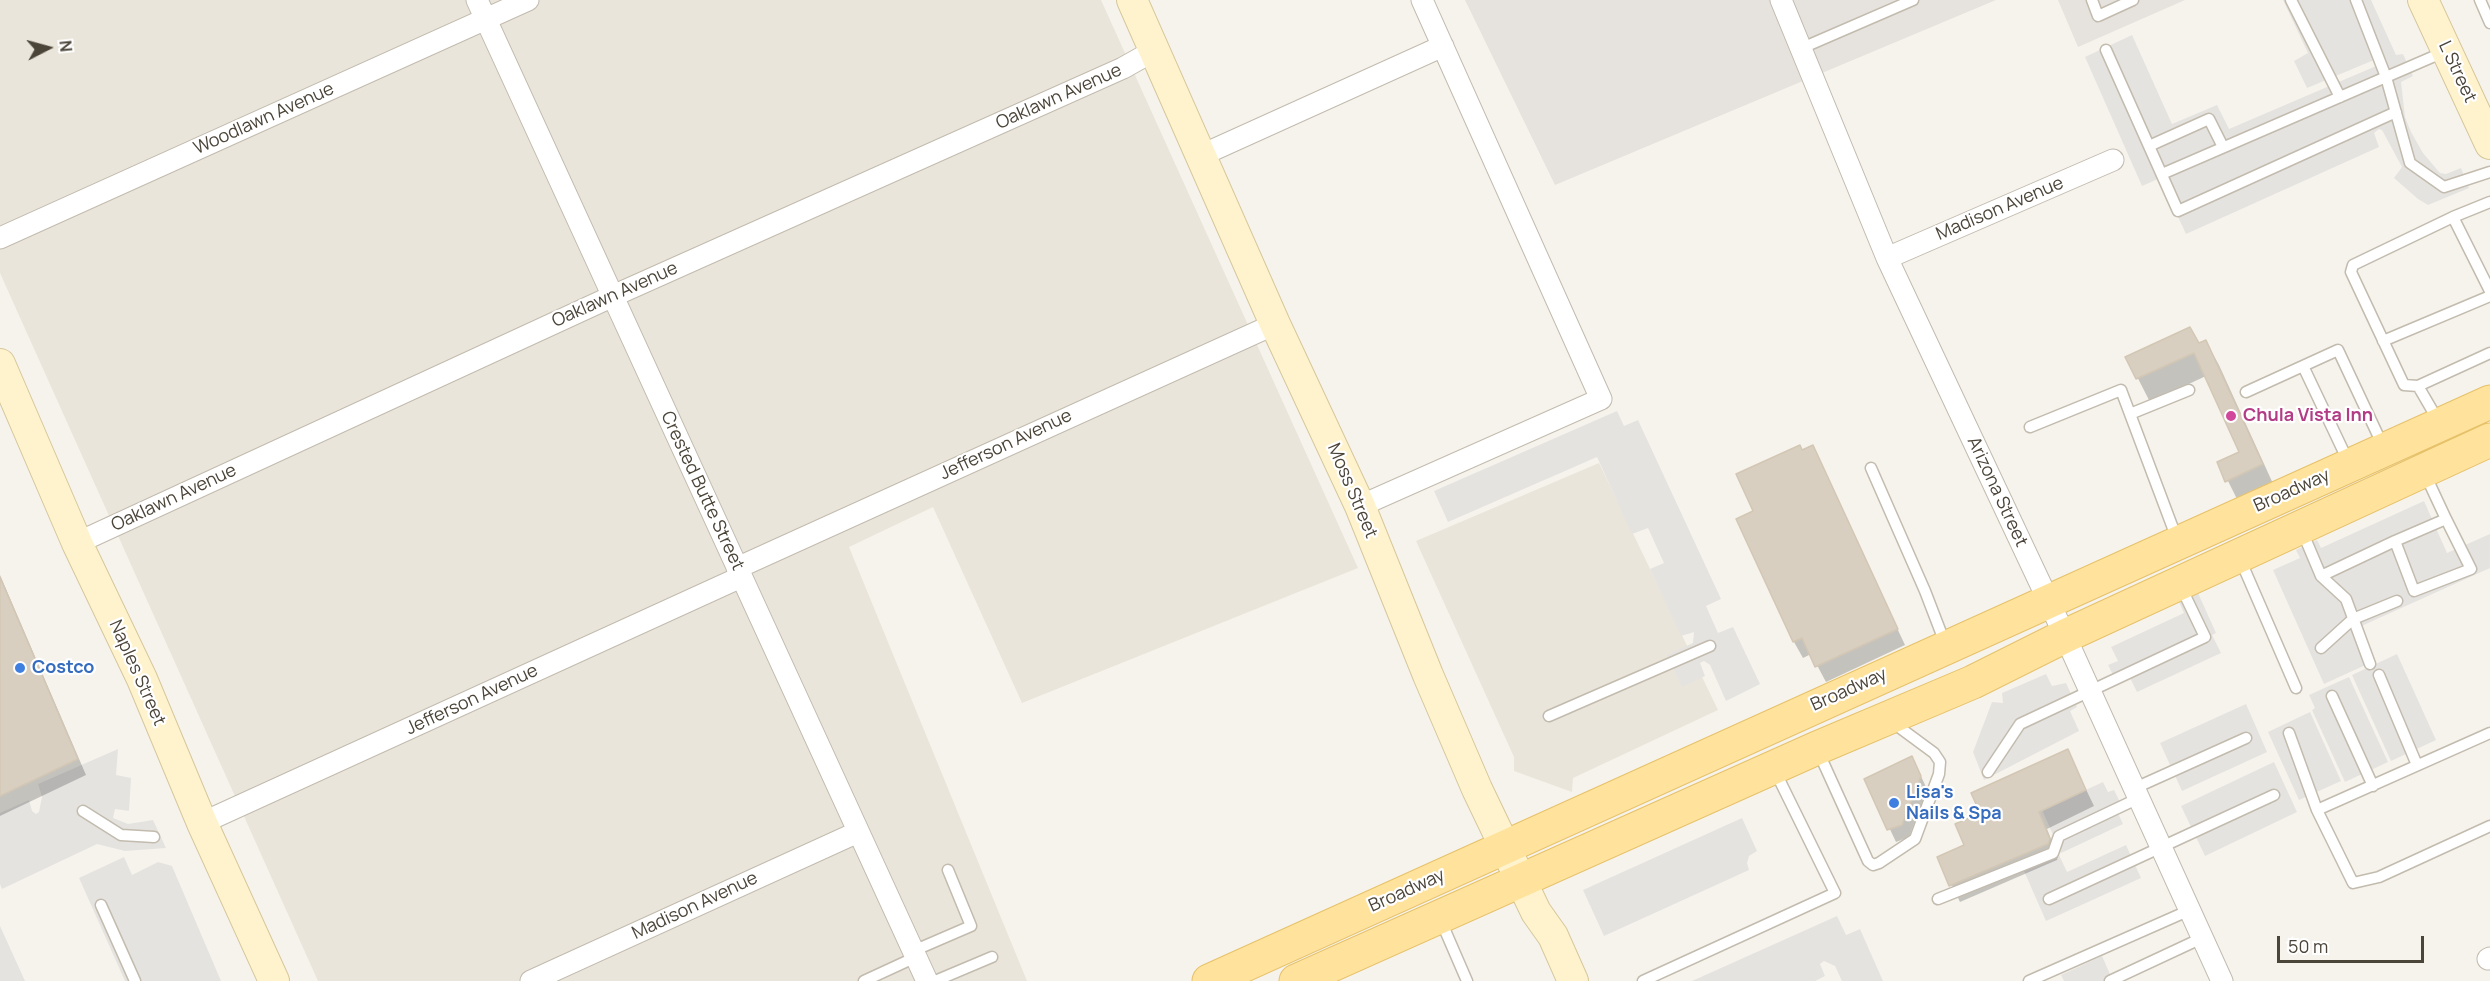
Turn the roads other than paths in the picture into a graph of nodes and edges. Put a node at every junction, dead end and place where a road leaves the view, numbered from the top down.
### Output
1 (477, 0) edge
2 (528, 0) edge
3 (1132, 0) edge
4 (1422, 0) edge
5 (1780, 0) edge
6 (1913, 0) edge
7 (2092, 0) edge
8 (2133, 0) edge
9 (2291, 0) edge
10 (2356, 0) edge
11 (2423, 0) edge
12 (2480, 0) edge
13 (486, 20) junction
14 (2490, 23) edge
15 (1443, 46) junction
16 (1802, 48) junction
17 (1155, 50) junction
18 (2106, 50) dead end
19 (2447, 51) junction
20 (2386, 77) junction
21 (2340, 96) junction
22 (2396, 112) junction
23 (2490, 144) edge
24 (2149, 146) junction
25 (2223, 147) junction
26 (1202, 155) junction
27 (2113, 160) dead end
28 (2490, 172) edge
29 (2162, 174) junction
30 (2490, 202) edge
31 (2453, 218) junction
32 (0, 238) edge
33 (1887, 258) junction
34 (2490, 291) edge
35 (613, 296) junction
36 (2490, 296) edge
37 (1275, 324) junction
38 (2383, 341) junction
39 (2490, 352) edge
40 (0, 364) edge
41 (2303, 366) junction
42 (2418, 386) junction
43 (2190, 390) dead end
44 (2246, 392) dead end
45 (2490, 402) edge
46 (2130, 414) junction
47 (2440, 424) junction
48 (2030, 427) dead end
49 (2490, 440) edge
50 (2384, 449) junction
51 (2349, 465) junction
52 (1870, 468) dead end
53 (2423, 471) junction
54 (1360, 506) junction
55 (2446, 519) junction
56 (2301, 528) junction
57 (2395, 541) junction
58 (2178, 542) junction
59 (77, 543) junction
60 (2238, 556) junction
61 (739, 572) junction
62 (2321, 576) junction
63 (2180, 584) junction
64 (2049, 600) junction
65 (2397, 600) dead end
66 (2353, 619) junction
67 (2065, 636) junction
68 (1710, 646) dead end
69 (1947, 646) junction
70 (2321, 648) dead end
71 (2370, 664) dead end
72 (2379, 675) dead end
73 (2296, 688) dead end
74 (2090, 689) junction
75 (2332, 696) dead end
76 (1549, 716) dead end
77 (1887, 719) junction
78 (2289, 733) dead end
79 (2490, 733) edge
80 (2246, 738) dead end
81 (1816, 748) junction
82 (2418, 765) junction
83 (1774, 768) junction
84 (1988, 772) dead end
85 (2373, 786) junction
86 (2137, 793) junction
87 (2274, 795) dead end
88 (2317, 810) junction
89 (83, 811) dead end
90 (202, 823) junction
91 (2490, 826) edge
92 (858, 832) junction
93 (154, 837) dead end
94 (1505, 846) junction
95 (2161, 847) junction
96 (948, 870) dead end
97 (1521, 879) junction
98 (1938, 899) dead end
99 (2049, 899) dead end
100 (100, 905) dead end
101 (2190, 910) junction
102 (1439, 916) junction
103 (2202, 938) junction
104 (914, 954) junction
105 (992, 957) dead end
106 (135, 981) edge
107 (274, 981) edge
108 (531, 981) edge
109 (864, 981) edge
110 (927, 981) edge
111 (934, 981) edge
112 (1209, 981) edge
113 (1296, 981) edge
114 (1467, 981) edge
115 (1574, 981) edge
116 (1643, 981) edge
117 (2029, 981) edge
118 (2110, 981) edge
119 (2222, 981) edge

1 - 13 street, Crested Butte Street
2 - 13 street, Woodlawn Avenue
3 - 17 street, Moss Street
4 - 15 street
5 - 16 street, Arizona Street
6 - 16 lane
7 - 8 lane
9 - 21 lane
10 - 20 lane
11 - 19 street, L Street
12 - 14 lane
13 - 32 street, Woodlawn Avenue
13 - 35 street, Crested Butte Street
15 - 26 street
15 - 54 street
16 - 33 street, Arizona Street
17 - 26 street, Moss Street
17 - 35 street, Oaklawn Avenue
18 - 24 lane
19 - 20 lane
19 - 23 street, L Street
20 - 21 lane
20 - 22 lane
21 - 25 lane
22 - 28 lane
22 - 29 lane
24 - 25 lane
24 - 29 lane
25 - 29 lane
26 - 37 street, Moss Street
27 - 33 street, Madison Avenue
30 - 31 lane
31 - 34 lane
31 - 38 lane
33 - 64 street, Arizona Street
35 - 59 street, Oaklawn Avenue
35 - 61 street, Crested Butte Street
36 - 38 lane
37 - 54 street, Moss Street
37 - 61 street, Jefferson Avenue
38 - 42 lane
39 - 42 lane
40 - 59 street, Naples Street
41 - 44 lane
41 - 50 lane
41 - 51 lane
42 - 47 lane
43 - 46 lane
45 - 47 main road, Broadway
46 - 48 lane
46 - 58 lane
47 - 50 main road, Broadway
49 - 53 main road, Broadway
50 - 51 main road, Broadway
51 - 58 main road, Broadway
52 - 69 lane
53 - 55 lane
53 - 56 main road, Broadway
54 - 94 street, Moss Street
55 - 57 lane
55 - 57 lane
56 - 60 main road, Broadway
56 - 62 lane
57 - 62 lane
58 - 64 main road, Broadway
59 - 90 street, Naples Street
60 - 63 main road, Broadway
60 - 73 lane
61 - 90 street, Jefferson Avenue
61 - 92 street, Crested Butte Street
62 - 66 lane
63 - 67 main road, Broadway
63 - 74 lane
64 - 67 street, Arizona Street
64 - 69 main road, Broadway
65 - 66 lane
66 - 70 lane
66 - 71 lane
67 - 74 street, Arizona Street
67 - 77 main road, Broadway
68 - 76 lane
69 - 94 main road, Broadway
72 - 82 lane
74 - 84 lane
74 - 86 street, Arizona Street
75 - 85 lane
77 - 81 main road, Broadway
77 - 81 lane
78 - 88 lane
79 - 82 lane
80 - 86 lane
81 - 83 main road, Broadway
82 - 85 lane
83 - 97 main road, Broadway
83 - 116 lane
85 - 88 lane
86 - 95 street, Arizona Street
86 - 98 lane
87 - 95 lane
88 - 91 lane
89 - 93 lane
90 - 107 street, Naples Street
92 - 104 street, Crested Butte Street
92 - 108 street, Madison Avenue
94 - 97 street, Moss Street
94 - 112 main road, Broadway
95 - 99 lane
95 - 101 street, Arizona Street
96 - 104 lane
97 - 102 main road, Broadway
97 - 115 street, Moss Street
100 - 106 lane
101 - 103 street, Arizona Street
101 - 117 lane
102 - 113 main road, Broadway
102 - 114 lane
103 - 118 lane
103 - 119 street, Arizona Street
104 - 109 lane
104 - 110 street, Crested Butte Street
105 - 111 lane

